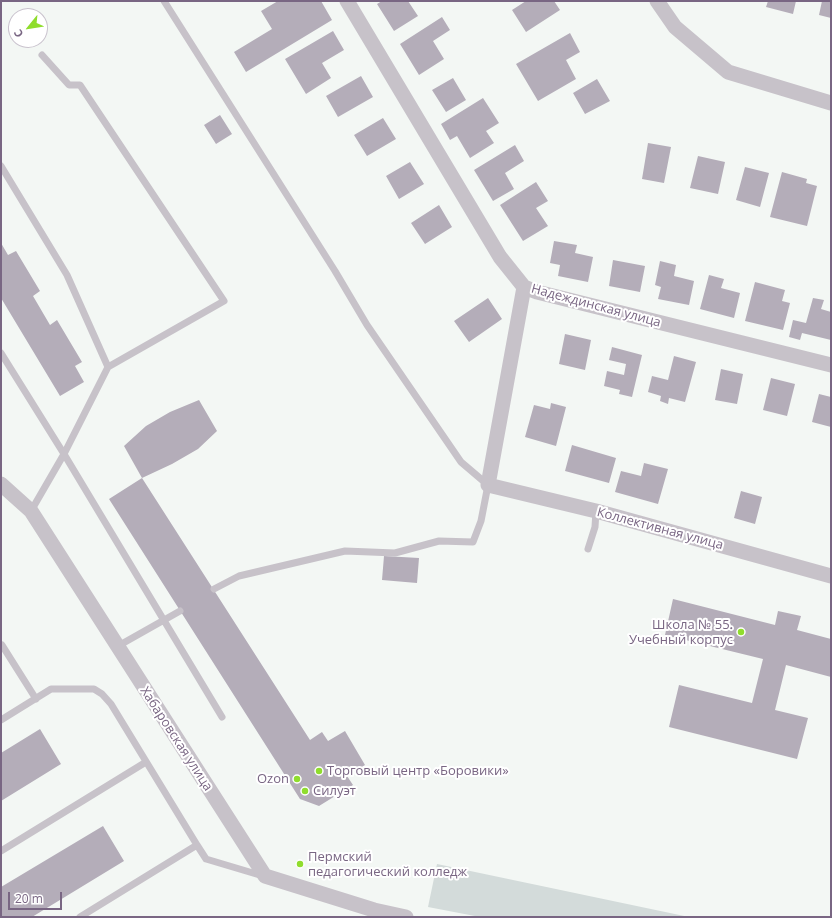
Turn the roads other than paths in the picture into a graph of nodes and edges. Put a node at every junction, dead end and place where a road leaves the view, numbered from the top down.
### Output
1 (164, 1) edge
2 (347, 1) edge
3 (657, 1) edge
4 (42, 55) dead end
5 (831, 103) edge
6 (1, 166) edge
7 (524, 287) junction
8 (1, 353) edge
9 (3, 363) edge
10 (831, 365) edge
11 (108, 367) junction
12 (64, 454) junction
13 (1, 484) edge
14 (488, 485) junction
15 (31, 511) junction
16 (596, 511) junction
17 (588, 549) dead end
18 (831, 576) edge
19 (214, 589) dead end
20 (180, 611) dead end
21 (163, 620) junction
22 (2, 645) dead end
23 (118, 646) junction
24 (36, 699) junction
25 (222, 717) dead end
26 (1, 720) edge
27 (146, 762) junction
28 (197, 845) junction
29 (1, 851) edge
30 (265, 876) junction
31 (80, 917) edge
32 (406, 917) edge

1 - 14 lane
2 - 7 street, Надеждинская улица
3 - 5 street
4 - 11 lane
6 - 11 lane
7 - 10 street, Надеждинская улица
7 - 14 street
8 - 9 lane
9 - 12 lane
11 - 12 lane
12 - 15 lane
12 - 21 lane
13 - 15 street, Хабаровская улица
14 - 16 street, Коллективная улица
14 - 19 lane
15 - 23 street, Хабаровская улица
16 - 17 lane
16 - 18 street, Коллективная улица
20 - 21 lane
21 - 23 lane
21 - 25 lane
22 - 24 lane
23 - 30 street, Хабаровская улица
24 - 26 lane
24 - 27 lane
27 - 28 lane
27 - 29 lane
28 - 30 lane
28 - 31 lane
30 - 32 street

